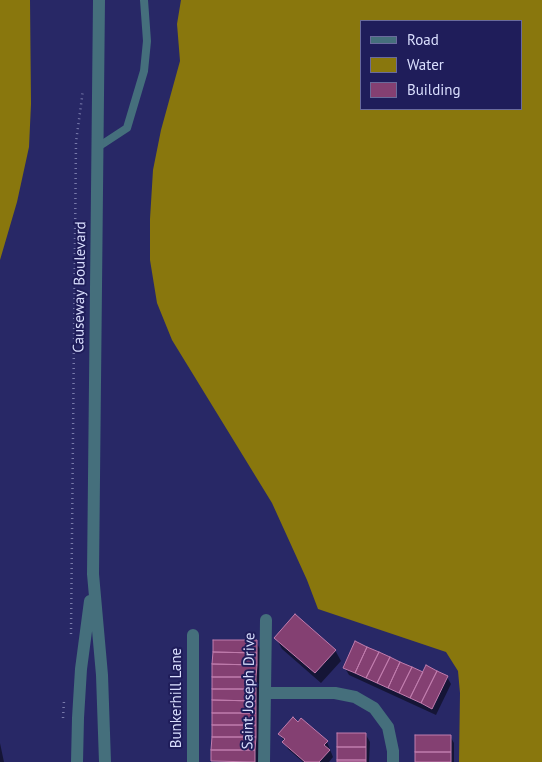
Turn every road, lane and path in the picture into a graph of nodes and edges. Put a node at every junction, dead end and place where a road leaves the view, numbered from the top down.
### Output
1 (99, 0) edge
2 (144, 0) edge
3 (84, 83) dead end
4 (98, 147) junction
5 (94, 574) junction
6 (266, 620) dead end
7 (193, 635) dead end
8 (71, 638) dead end
9 (265, 693) junction
10 (64, 698) dead end
11 (63, 721) dead end
12 (77, 762) edge
13 (105, 762) edge
14 (193, 762) edge
15 (264, 762) edge
16 (393, 762) edge

1 - 4 street, Causeway Boulevard
2 - 4 lane
3 - 8 path
4 - 5 street, Causeway Boulevard
5 - 12 street, Causeway Boulevard
5 - 13 street, Causeway Boulevard
6 - 9 street, Saint Joseph Drive
7 - 14 street, Bunkerhill Lane
9 - 15 street, Saint Joseph Drive
9 - 16 street
10 - 11 path

